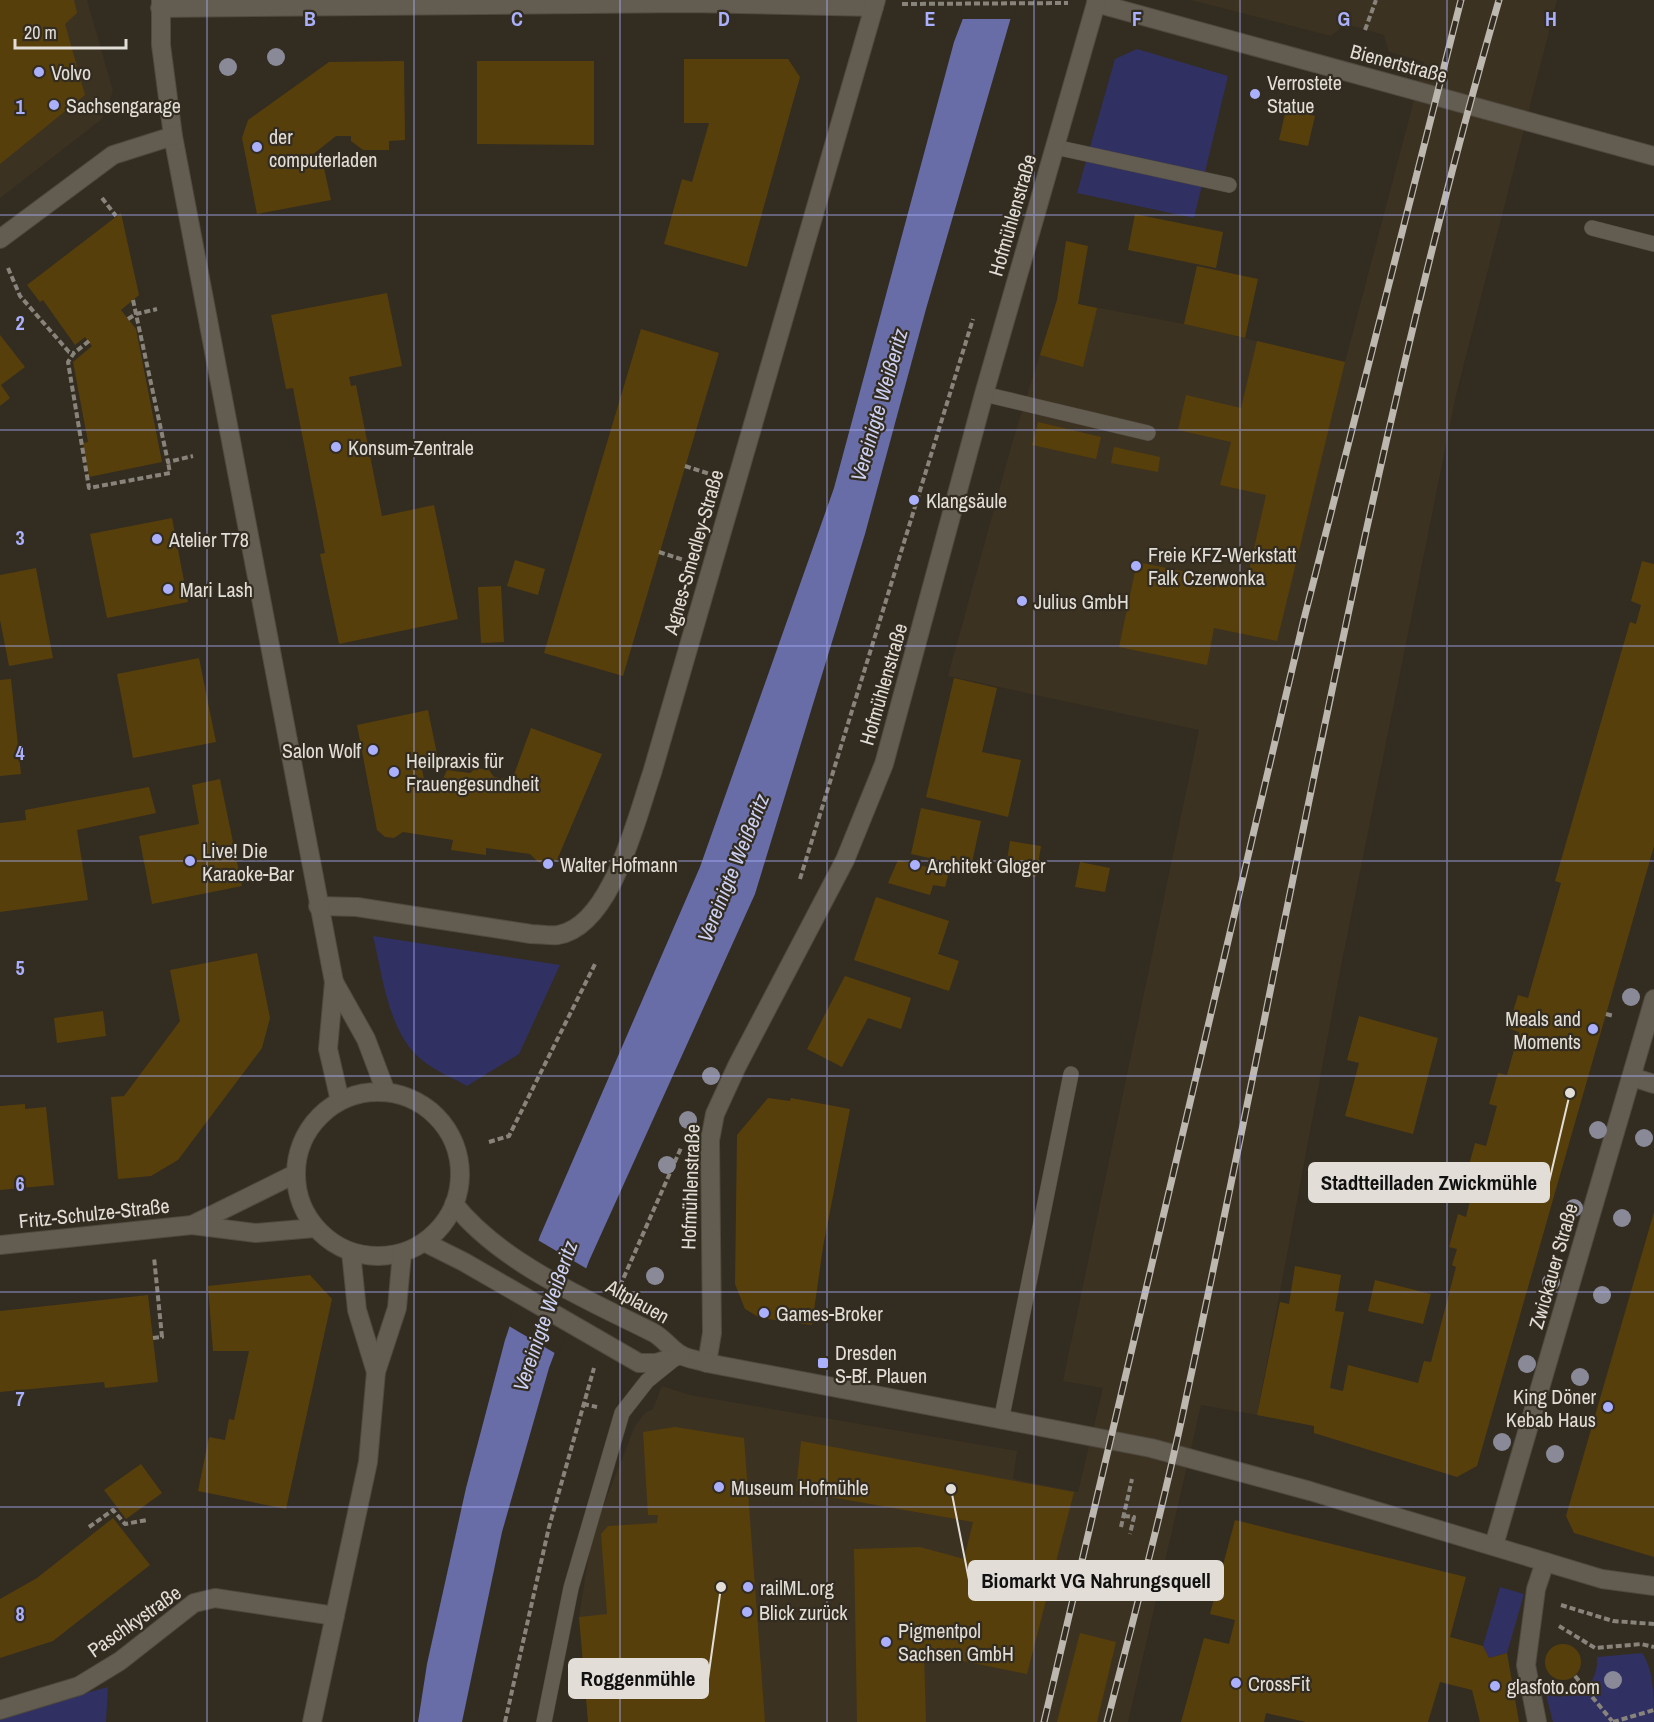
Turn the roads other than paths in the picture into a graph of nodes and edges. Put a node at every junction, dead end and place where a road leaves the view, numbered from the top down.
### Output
1 (1097, 2) edge
2 (161, 4) edge
3 (875, 4) edge
4 (173, 136) junction
5 (1055, 147) junction
6 (1654, 156) edge
7 (1229, 185) dead end
8 (1592, 228) dead end
9 (0, 239) edge
10 (1654, 244) edge
11 (984, 394) junction
12 (1148, 433) dead end
13 (318, 906) junction
14 (334, 982) junction
15 (1654, 999) edge
16 (1071, 1074) dead end
17 (1632, 1077) junction
18 (1654, 1084) edge
19 (386, 1092) junction
20 (340, 1101) junction
21 (295, 1174) junction
22 (454, 1204) junction
23 (192, 1224) junction
24 (315, 1228) junction
25 (424, 1242) junction
26 (0, 1245) edge
27 (351, 1252) junction
28 (402, 1253) junction
29 (681, 1355) junction
30 (707, 1363) junction
31 (376, 1372) junction
32 (1001, 1420) junction
33 (1494, 1545) junction
34 (1545, 1562) junction
35 (1654, 1586) edge
36 (335, 1616) junction
37 (0, 1710) edge
38 (312, 1722) edge
39 (544, 1722) edge
40 (1537, 1722) edge

1 - 5 street, Hofmühlenstraße
1 - 6 street, Bienertstraße
2 - 3 street
2 - 4 street
3 - 13 street, Agnes-Smedley-Straße
4 - 9 street
4 - 13 street
5 - 7 lane
5 - 11 street, Hofmühlenstraße
8 - 10 lane
11 - 12 lane
11 - 30 street, Hofmühlenstraße
13 - 14 street
14 - 19 street
14 - 20 street
15 - 17 street, Zwickauer Straße
16 - 32 lane
17 - 18 street
17 - 33 street, Zwickauer Straße
19 - 20 street
19 - 22 street
20 - 21 street
21 - 23 street, Fritz-Schulze-Straße
21 - 24 street
22 - 25 street
22 - 29 street, Altplauen
23 - 24 street, Fritz-Schulze-Straße
23 - 26 street, Fritz-Schulze-Straße
24 - 27 street
25 - 28 street
25 - 29 street
27 - 28 street
27 - 31 street
28 - 31 street
29 - 30 street
29 - 39 lane
30 - 32 street
31 - 36 street
32 - 33 street
33 - 34 street
34 - 35 street
34 - 40 street
36 - 37 street, Paschkystraße
36 - 38 street

